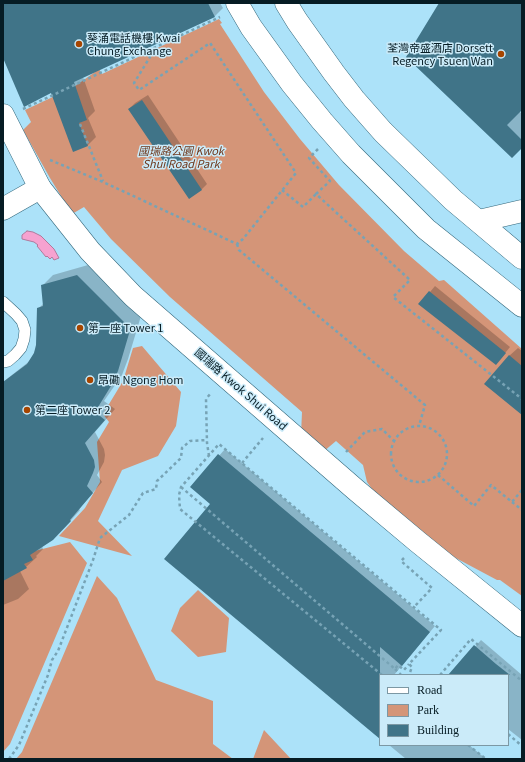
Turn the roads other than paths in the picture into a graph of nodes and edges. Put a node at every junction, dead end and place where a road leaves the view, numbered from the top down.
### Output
1 (286, 3) edge
2 (231, 9) edge
3 (11, 113) edge
4 (40, 188) junction
5 (3, 209) edge
6 (522, 211) edge
7 (479, 221) junction
8 (522, 258) edge
9 (5, 306) edge
10 (522, 306) edge
11 (3, 362) edge
12 (522, 626) edge

1 - 7 street
2 - 10 street
3 - 4 street, 國瑞路 Kwok Shui Road
4 - 5 street
4 - 12 street, 國瑞路 Kwok Shui Road
6 - 7 street
7 - 8 street
9 - 11 lane

